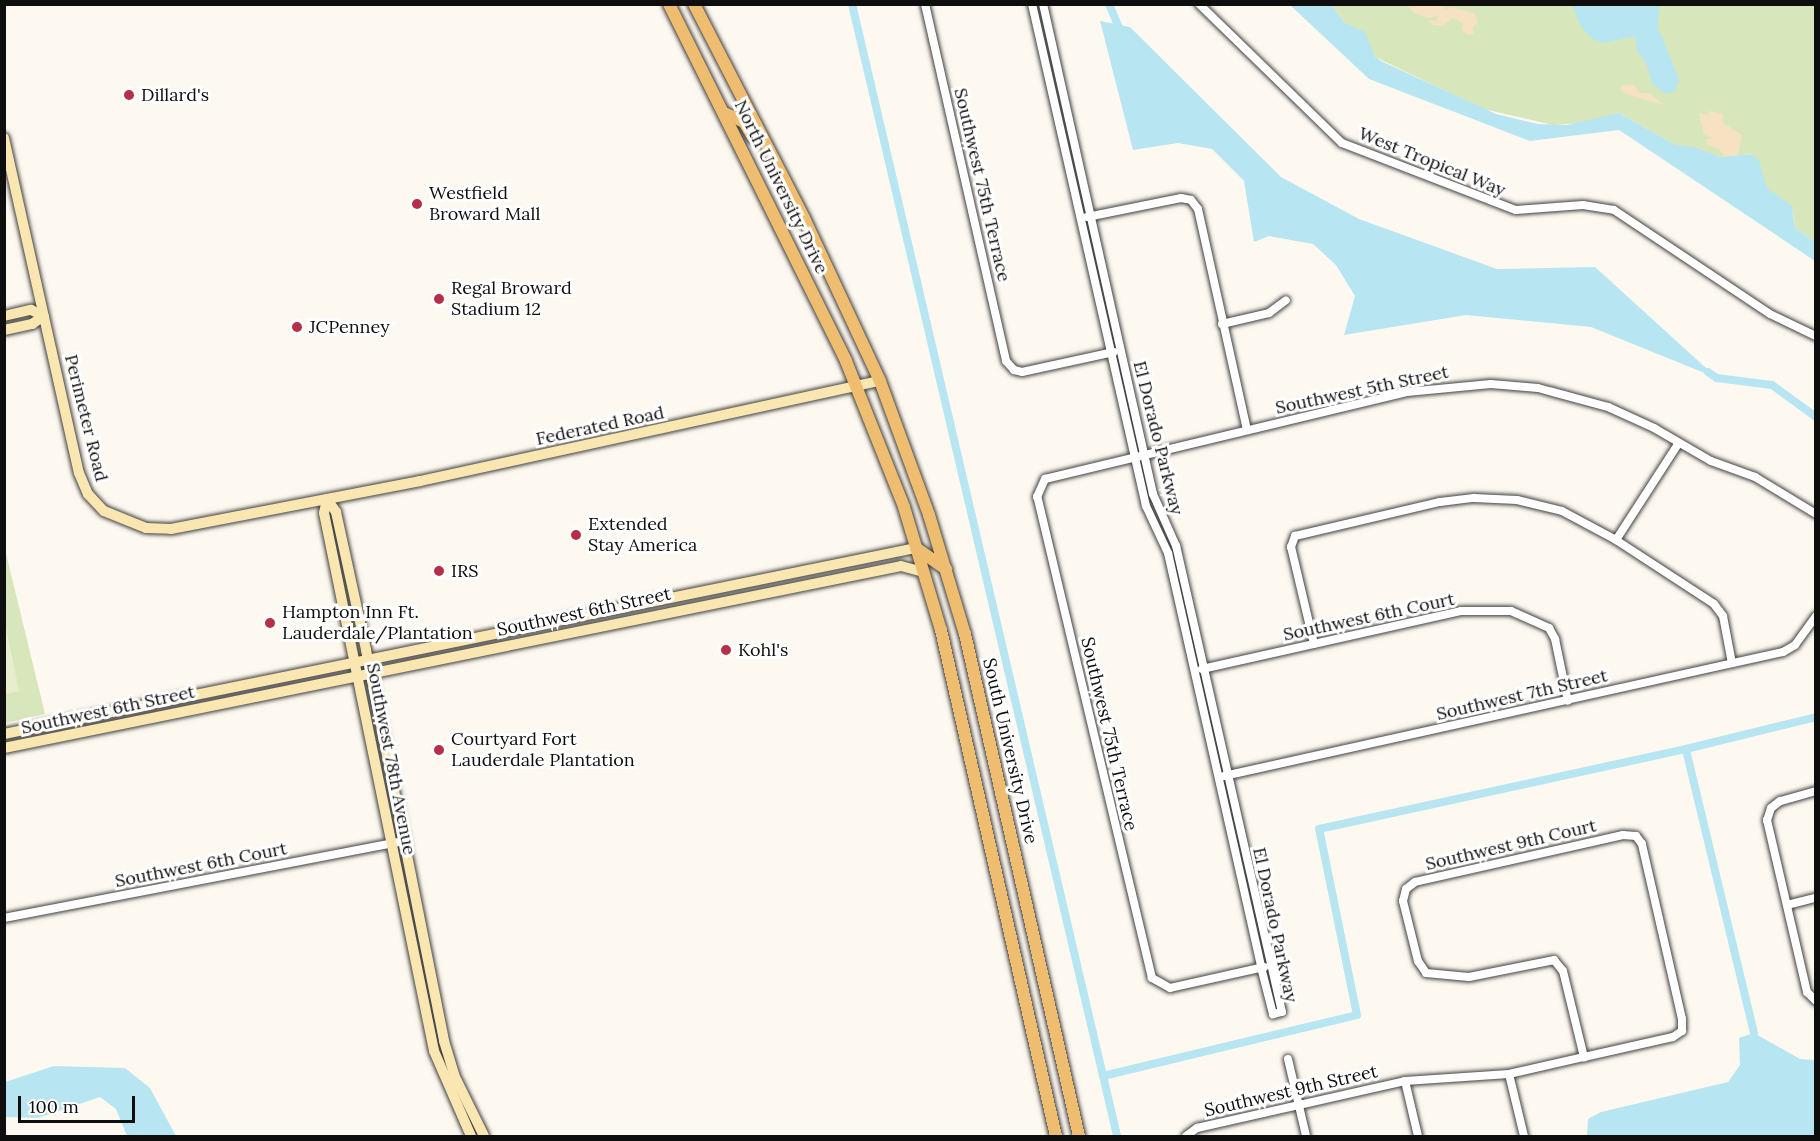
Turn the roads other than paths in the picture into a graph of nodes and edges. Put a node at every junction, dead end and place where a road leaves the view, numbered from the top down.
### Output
1 (669, 4) edge
2 (694, 4) edge
3 (926, 4) edge
4 (1032, 4) edge
5 (1043, 4) edge
6 (1199, 4) edge
7 (724, 113) junction
8 (4, 138) edge
9 (1091, 217) junction
10 (1082, 219) junction
11 (827, 267) junction
12 (1286, 300) dead end
13 (4, 316) edge
14 (44, 316) junction
15 (1222, 324) junction
16 (4, 330) edge
17 (1815, 336) edge
18 (1121, 350) junction
19 (1112, 352) junction
20 (880, 381) junction
21 (858, 387) junction
22 (1247, 430) junction
23 (1678, 444) junction
24 (1146, 452) junction
25 (1135, 455) junction
26 (1038, 486) joint
27 (327, 499) junction
28 (1815, 514) edge
29 (1616, 540) junction
30 (916, 548) junction
31 (946, 569) junction
32 (924, 572) junction
33 (1815, 616) edge
34 (1314, 645) junction
35 (368, 660) junction
36 (355, 663) junction
37 (1732, 663) junction
38 (1204, 669) junction
39 (1195, 671) junction
40 (371, 674) junction
41 (358, 676) junction
42 (1568, 701) junction
43 (4, 734) edge
44 (4, 748) edge
45 (1228, 776) junction
46 (1219, 777) junction
47 (1815, 792) edge
48 (403, 841) junction
49 (390, 843) junction
50 (1815, 898) edge
51 (1787, 905) junction
52 (4, 918) edge
53 (1271, 965) junction
54 (1261, 967) junction
55 (1814, 1000) edge
56 (424, 1005) junction
57 (427, 1020) junction
58 (441, 1024) junction
59 (444, 1041) junction
60 (1584, 1057) junction
61 (1288, 1059) dead end
62 (1509, 1074) junction
63 (1405, 1081) junction
64 (1299, 1105) junction
65 (1186, 1136) edge
66 (471, 1137) edge
67 (484, 1137) edge
68 (1056, 1137) edge
69 (1079, 1137) edge
70 (1306, 1137) edge
71 (1418, 1137) edge
72 (1524, 1137) edge

1 - 7 main road, North University Drive
2 - 11 main road, North University Drive
3 - 19 street, Southwest 75th Terrace
4 - 10 street, El Dorado Parkway
5 - 9 street, El Dorado Parkway
6 - 17 street, West Tropical Way
7 - 11 main road
7 - 21 main road, North University Drive
8 - 14 street, Perimeter Road
9 - 10 street
9 - 15 street
9 - 18 street, El Dorado Parkway
10 - 19 street, El Dorado Parkway
11 - 20 main road, North University Drive
12 - 15 street
13 - 14 street
14 - 16 street
14 - 27 street, Perimeter Road
15 - 22 street
18 - 19 street
18 - 24 street, El Dorado Parkway
19 - 25 street, El Dorado Parkway
20 - 21 street, Federated Road
20 - 31 main road, South University Drive
21 - 27 street, Federated Road
21 - 30 main road
22 - 23 street, Southwest 5th Street
22 - 24 street, Southwest 5th Street
23 - 28 street, Southwest 5th Street
23 - 29 street
24 - 25 street, Southwest 5th Street
24 - 38 street, El Dorado Parkway
25 - 26 street, Southwest 5th Street
25 - 39 street, El Dorado Parkway
26 - 54 street, Southwest 75th Terrace
27 - 35 street, Southwest 78th Avenue
27 - 36 street, Southwest 78th Avenue
29 - 34 street
29 - 37 street
30 - 31 main road
30 - 32 main road
30 - 35 street, Southwest 6th Street
31 - 69 main road, South University Drive
32 - 40 street, Southwest 6th Street
32 - 68 main road
33 - 37 street, Southwest 7th Street
34 - 38 street, Southwest 6th Court
34 - 42 street, Southwest 6th Court
35 - 36 street, Southwest 6th Street
35 - 40 street, Southwest 78th Avenue
36 - 41 street, Southwest 78th Avenue
36 - 43 street, Southwest 6th Street
37 - 42 street, Southwest 7th Street
38 - 39 street, Southwest 6th Court
38 - 45 street, El Dorado Parkway
39 - 46 street, El Dorado Parkway
40 - 41 street, Southwest 6th Street
40 - 48 street, Southwest 78th Avenue
41 - 44 street, Southwest 6th Street
41 - 49 street, Southwest 78th Avenue
42 - 45 street, Southwest 7th Street
45 - 46 street, Southwest 7th Street
45 - 53 street, El Dorado Parkway
46 - 54 street, El Dorado Parkway
47 - 51 street
48 - 49 street, Southwest 6th Court
48 - 58 street, Southwest 78th Avenue
49 - 52 street, Southwest 6th Court
49 - 56 street, Southwest 78th Avenue
50 - 51 street
51 - 55 street
53 - 54 street
53 - 54 street, El Dorado Parkway
56 - 57 street, Southwest 78th Avenue
56 - 58 street
57 - 59 street
57 - 66 street, Southwest 78th Avenue
58 - 59 street, Southwest 78th Avenue
59 - 67 street, Southwest 78th Avenue
60 - 60 street, Southwest 9th Court
60 - 62 street
61 - 64 street
62 - 63 street, Southwest 9th Street
62 - 72 street
63 - 64 street, Southwest 9th Street
63 - 71 street
64 - 65 street, Southwest 9th Street
64 - 70 street

